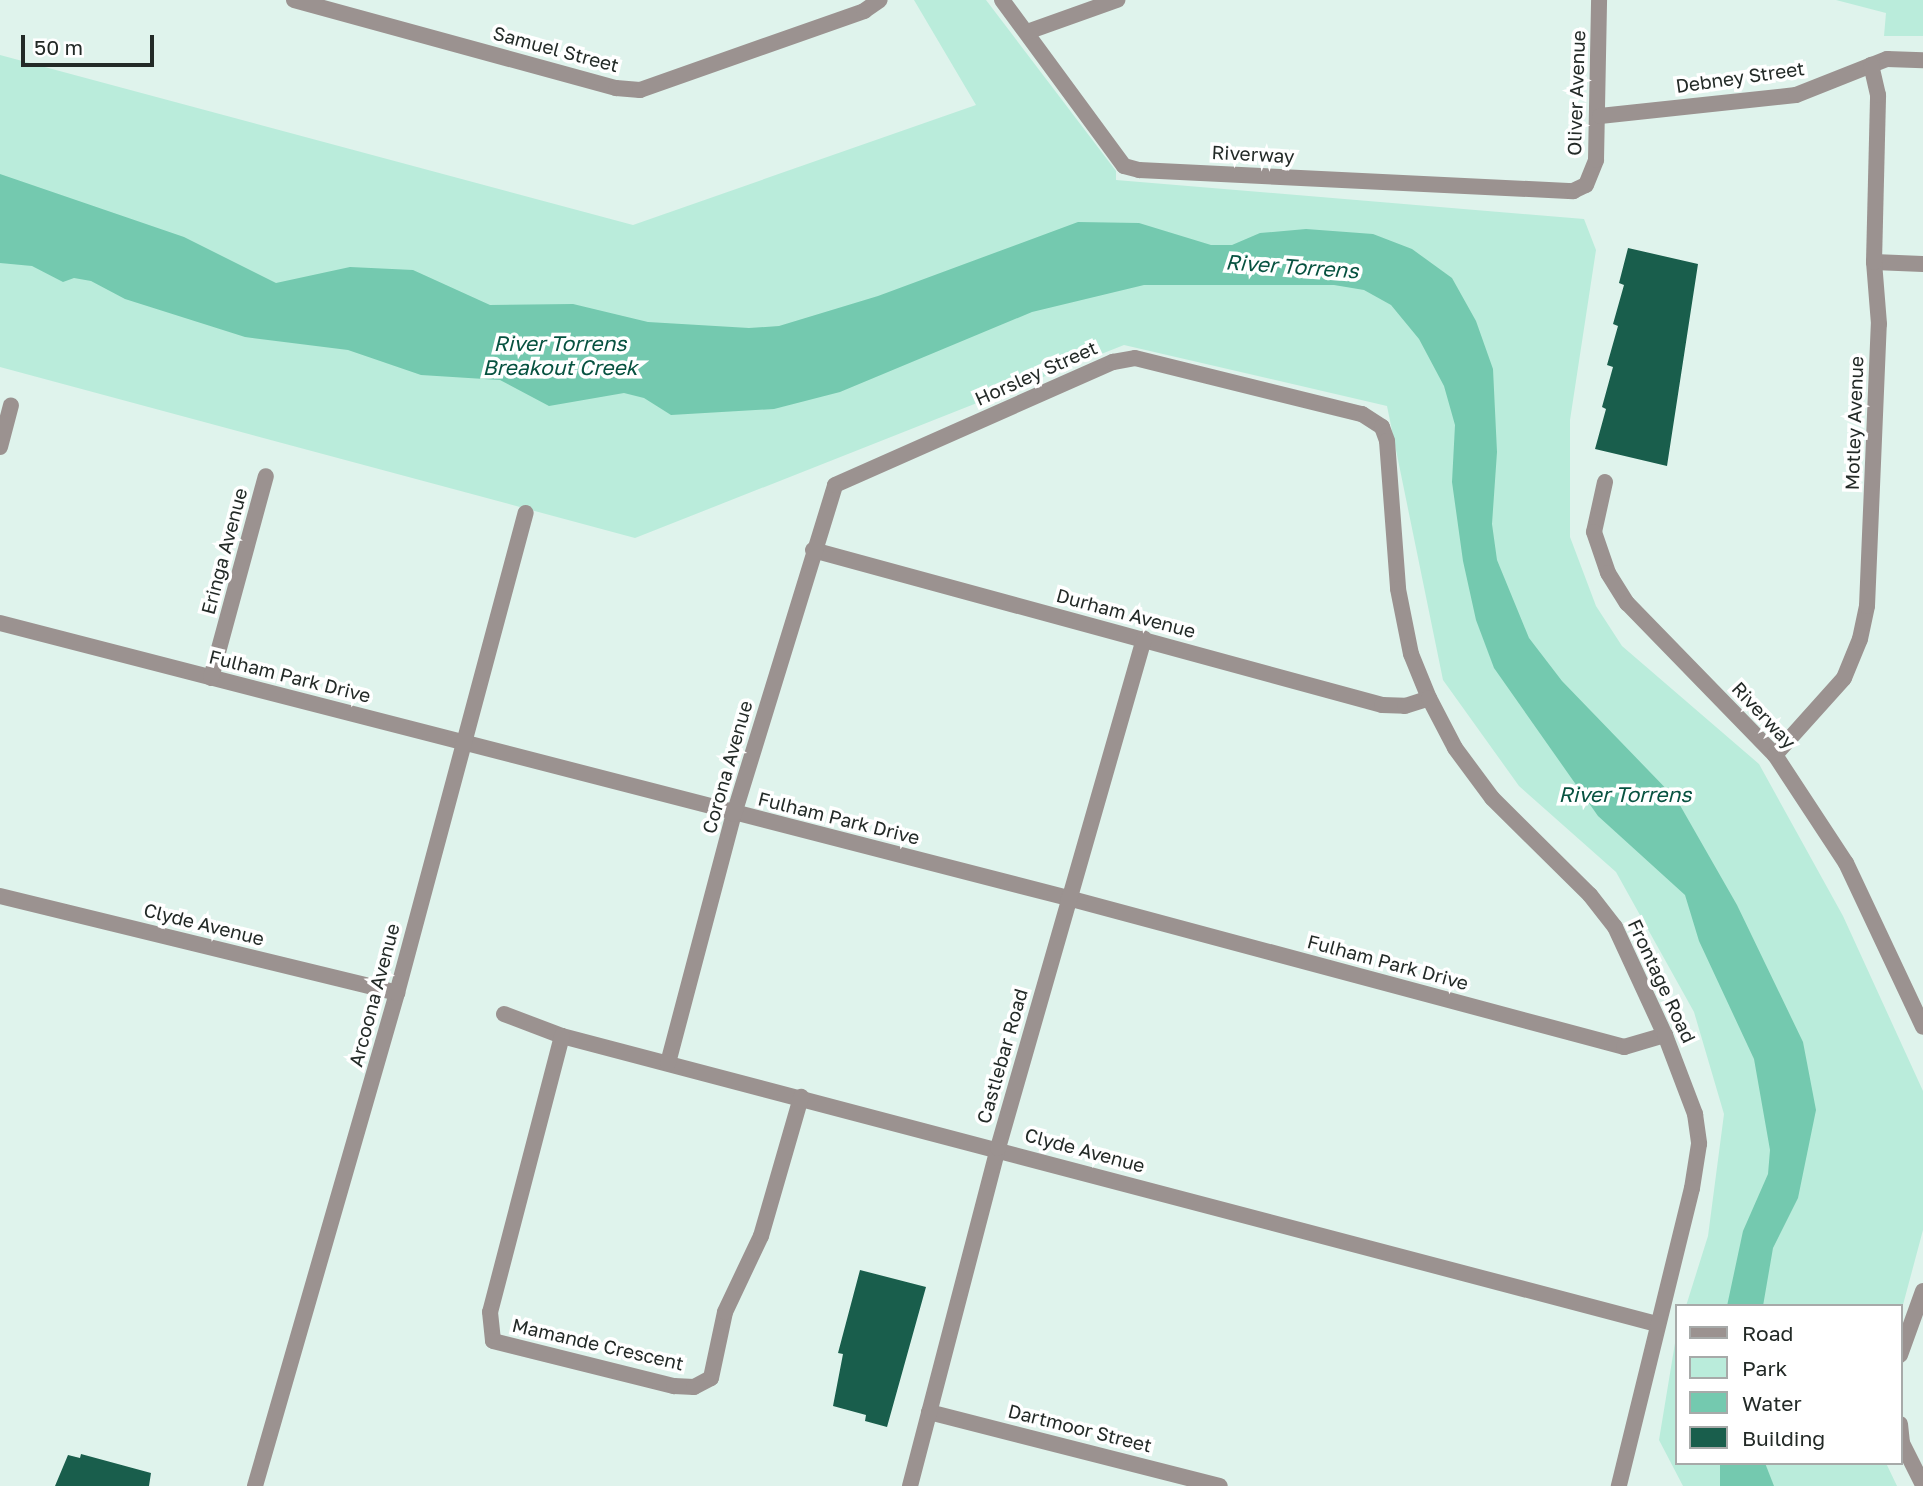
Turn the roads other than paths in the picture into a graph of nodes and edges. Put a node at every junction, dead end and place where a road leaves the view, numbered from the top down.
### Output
1 (296, 0) edge
2 (880, 0) edge
3 (1002, 0) edge
4 (1116, 0) edge
5 (1598, 0) edge
6 (1027, 32) junction
7 (1923, 60) edge
8 (1871, 65) junction
9 (1600, 116) junction
10 (1586, 185) joint
11 (1874, 262) junction
12 (1923, 264) edge
13 (11, 405) dead end
14 (1382, 427) joint
15 (0, 447) edge
16 (266, 475) dead end
17 (1605, 482) dead end
18 (835, 485) joint
19 (526, 513) dead end
20 (813, 550) junction
21 (0, 623) edge
22 (1144, 639) junction
23 (211, 678) junction
24 (1429, 698) junction
25 (462, 742) junction
26 (1775, 755) junction
27 (734, 814) junction
28 (0, 896) edge
29 (1068, 898) junction
30 (397, 993) junction
31 (504, 1014) dead end
32 (1923, 1027) edge
33 (1665, 1035) junction
34 (562, 1036) junction
35 (668, 1063) junction
36 (801, 1097) junction
37 (999, 1148) junction
38 (1923, 1292) edge
39 (1657, 1324) junction
40 (1902, 1350) edge
41 (929, 1412) junction
42 (1902, 1443) edge
43 (1162, 1478) edge
44 (1923, 1485) edge
45 (255, 1486) edge
46 (909, 1486) edge
47 (1220, 1486) edge
48 (1619, 1486) edge

1 - 2 street, Samuel Street
3 - 6 street, Riverway
4 - 6 street
5 - 9 street, Oliver Avenue
6 - 10 street, Riverway
7 - 8 street, Debney Street
8 - 9 street, Debney Street
8 - 11 street, Motley Avenue
9 - 10 street, Oliver Avenue
11 - 12 street
11 - 26 street, Motley Avenue
13 - 15 street
14 - 18 street, Horsley Street
14 - 24 street, Frontage Road
16 - 23 street, Eringa Avenue
17 - 26 street, Riverway
18 - 20 street, Corona Avenue
19 - 25 street, Arcoona Avenue
20 - 22 street, Durham Avenue
20 - 27 street, Corona Avenue
21 - 23 street, Fulham Park Drive
22 - 24 street, Durham Avenue
22 - 29 street, Castlebar Road
23 - 25 street, Fulham Park Drive
24 - 33 street, Frontage Road
25 - 27 street, Fulham Park Drive
25 - 30 street, Arcoona Avenue
26 - 32 street, Riverway
27 - 29 street, Fulham Park Drive
27 - 35 street, Corona Avenue
28 - 30 street, Clyde Avenue
29 - 33 street, Fulham Park Drive
29 - 37 street, Castlebar Road
30 - 45 street, Arcoona Avenue
31 - 34 street, Clyde Avenue
33 - 39 street, Frontage Road
34 - 35 street, Clyde Avenue
34 - 36 street, Mamande Crescent
35 - 36 street, Clyde Avenue
36 - 37 street, Clyde Avenue
37 - 39 street, Clyde Avenue
37 - 41 street, Castlebar Road
38 - 40 street
39 - 48 street, Frontage Road
41 - 43 street, Dartmoor Street
41 - 46 street, Castlebar Road
42 - 44 street
43 - 47 street, Dartmoor Street

